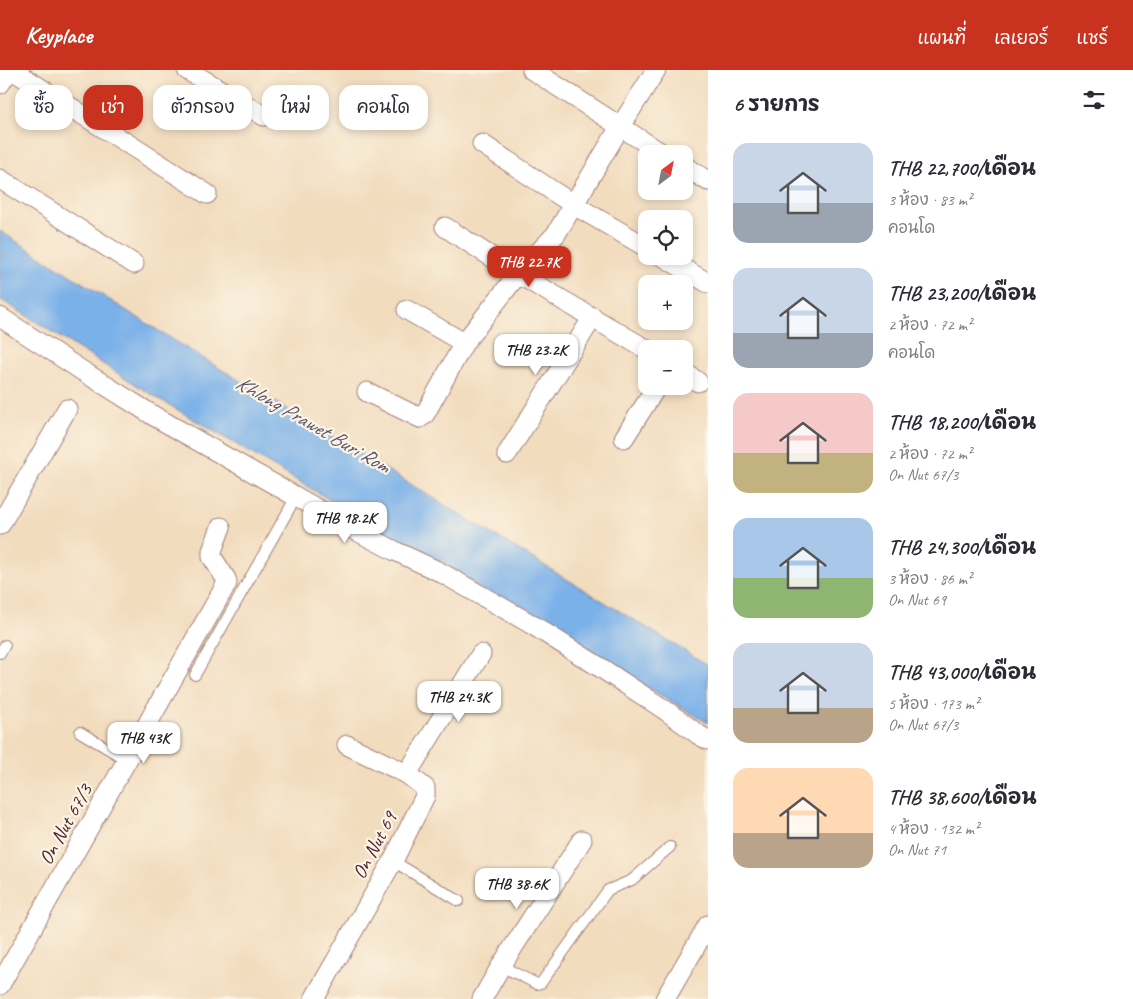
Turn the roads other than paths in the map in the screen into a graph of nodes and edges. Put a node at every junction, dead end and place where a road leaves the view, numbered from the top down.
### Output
1 (10, 70) edge
2 (187, 70) edge
3 (532, 70) edge
4 (656, 70) edge
5 (0, 84) edge
6 (262, 115) edge
7 (620, 127) junction
8 (482, 144) dead end
9 (649, 145) edge
10 (693, 172) edge
11 (0, 179) edge
12 (708, 181) edge
13 (207, 194) dead end
14 (574, 205) junction
15 (445, 227) dead end
16 (638, 242) edge
17 (134, 264) dead end
18 (677, 265) edge
19 (518, 274) junction
20 (708, 284) edge
21 (407, 310) dead end
22 (0, 317) edge
23 (593, 317) junction
24 (464, 343) junction
25 (638, 344) edge
26 (367, 392) dead end
27 (651, 395) edge
28 (67, 409) dead end
29 (624, 438) dead end
30 (507, 454) dead end
31 (296, 497) junction
32 (0, 526) edge
33 (221, 527) dead end
34 (482, 654) dead end
35 (195, 675) dead end
36 (80, 732) dead end
37 (708, 740) edge
38 (347, 745) dead end
39 (127, 760) junction
40 (407, 774) junction
41 (582, 840) dead end
42 (670, 847) dead end
43 (393, 861) junction
44 (459, 901) dead end
45 (708, 925) edge
46 (501, 966) junction
47 (0, 985) edge
48 (314, 999) edge
49 (482, 999) edge
50 (665, 999) edge

1 - 5 street
1 - 13 street
2 - 6 street
3 - 7 street
4 - 7 street
7 - 9 street
7 - 14 street
8 - 14 street
10 - 12 street
11 - 17 street
14 - 16 street
14 - 19 street
15 - 19 street
18 - 20 street
19 - 23 street
19 - 24 street
21 - 24 street
22 - 31 street
23 - 25 street
23 - 30 street
24 - 26 street
27 - 29 street
28 - 32 street
31 - 35 lane
31 - 37 street
33 - 39 street, On Nut 67/3
34 - 40 street
36 - 39 lane
38 - 40 street, On Nut 69
39 - 47 street, On Nut 67/3
40 - 43 street, On Nut 69
41 - 46 street
42 - 46 lane
43 - 44 lane
43 - 48 street, On Nut 69
45 - 50 street
46 - 49 street

